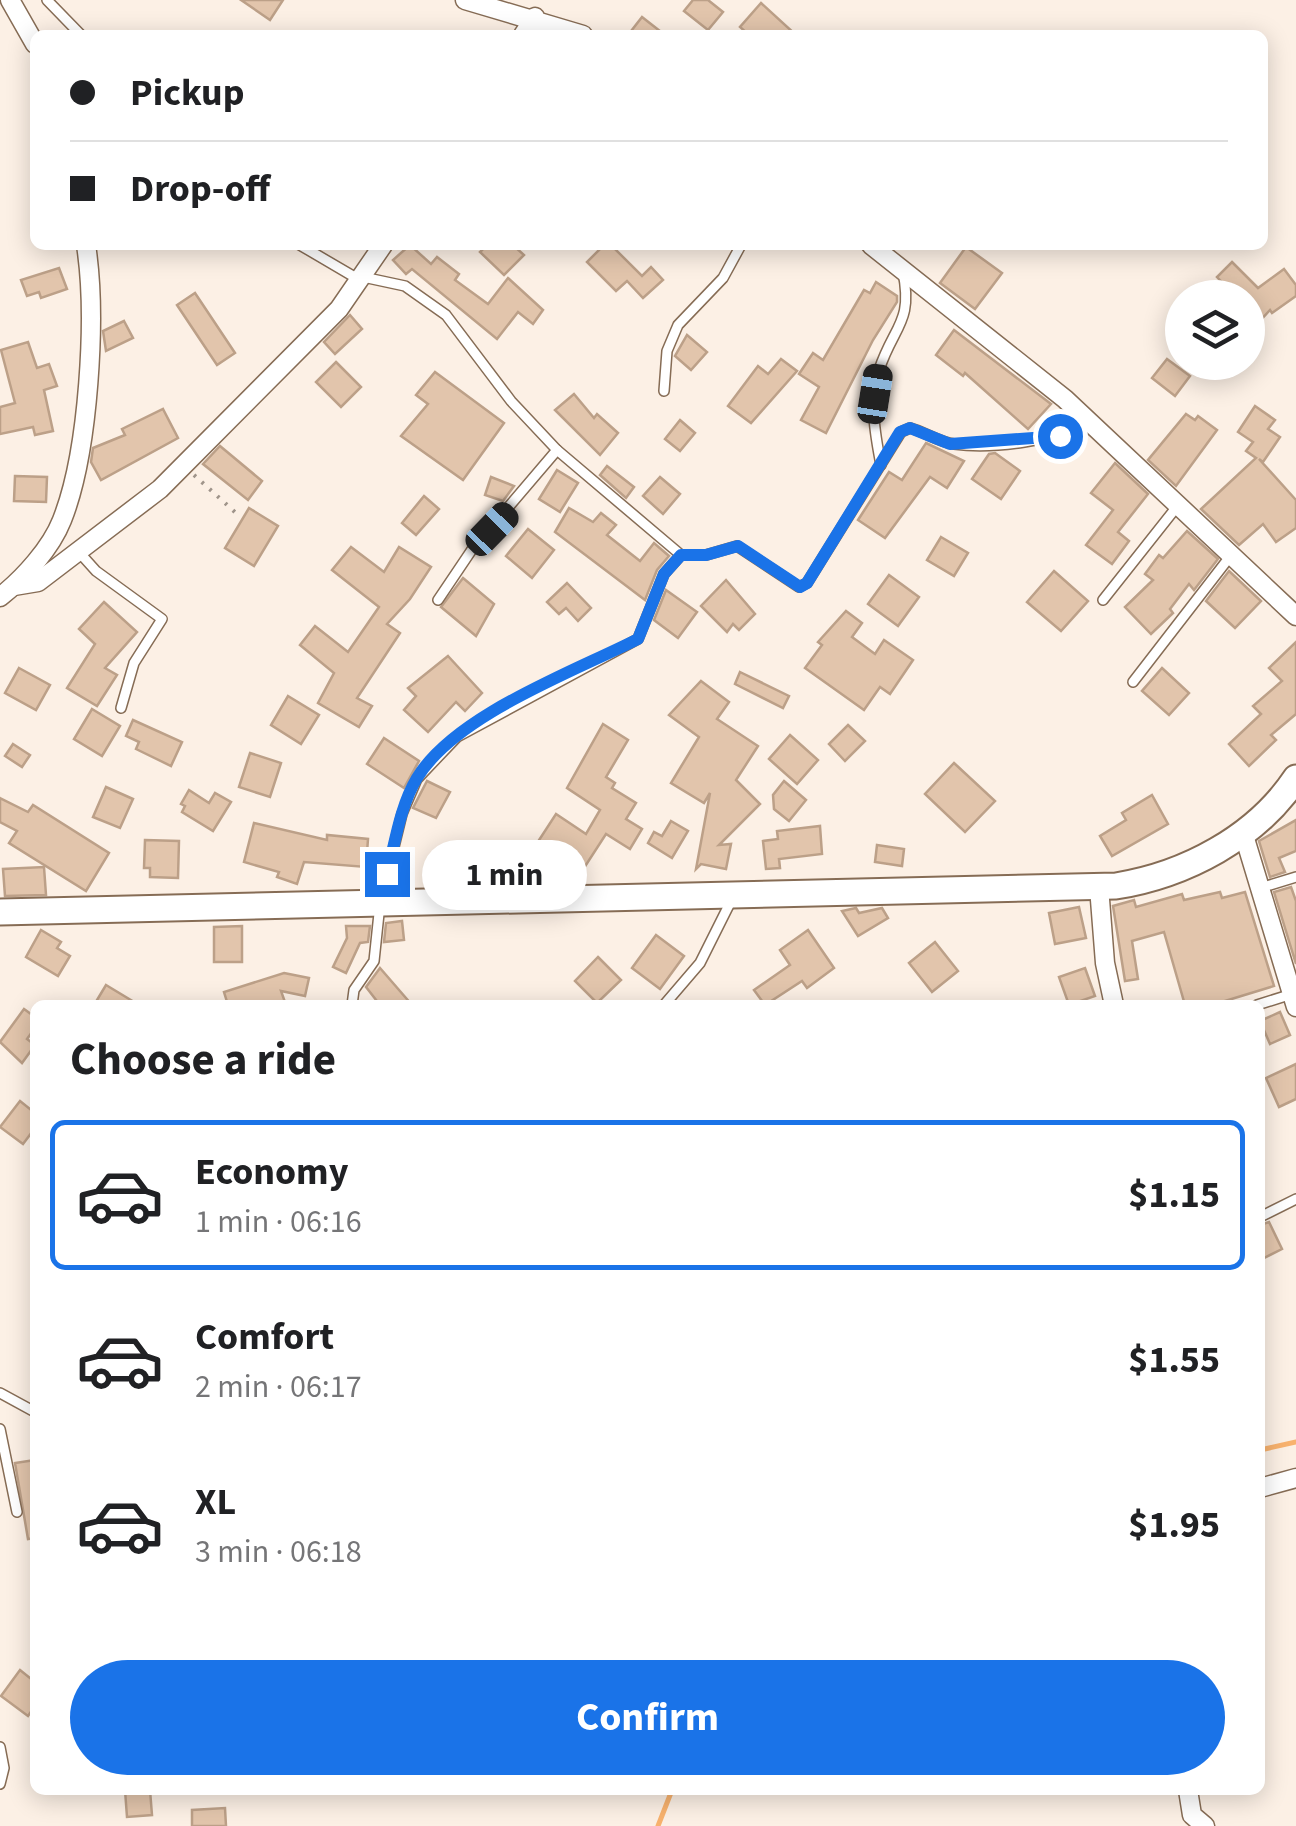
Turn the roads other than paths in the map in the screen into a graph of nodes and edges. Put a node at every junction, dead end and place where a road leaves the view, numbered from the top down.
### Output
1 (10, 0) edge
2 (46, 0) edge
3 (466, 0) edge
4 (534, 17) junction
5 (76, 30) edge
6 (526, 30) edge
7 (569, 30) edge
8 (30, 35) edge
9 (87, 250) edge
10 (309, 250) edge
11 (380, 250) edge
12 (739, 250) edge
13 (877, 250) edge
14 (902, 269) junction
15 (362, 279) junction
16 (664, 390) dead end
17 (1094, 425) junction
18 (557, 450) junction
19 (882, 465) junction
20 (1179, 504) junction
21 (78, 552) junction
22 (1233, 554) junction
23 (681, 555) junction
24 (7, 592) edge
25 (438, 600) dead end
26 (1103, 600) dead end
27 (1296, 616) edge
28 (1133, 682) dead end
29 (121, 708) dead end
30 (1296, 778) edge
31 (1243, 832) junction
32 (1296, 878) edge
33 (1100, 887) junction
34 (1260, 888) junction
35 (734, 896) junction
36 (380, 904) junction
37 (0, 912) edge
38 (353, 1000) edge
39 (668, 1000) edge
40 (1113, 1000) edge
41 (1294, 1000) edge
42 (1265, 1004) edge
43 (1296, 1199) edge
44 (1265, 1214) edge
45 (0, 1393) edge
46 (30, 1409) edge
47 (0, 1429) edge
48 (1296, 1478) edge
49 (1265, 1487) edge
50 (17, 1512) dead end
51 (0, 1747) edge
52 (0, 1784) edge
53 (1189, 1795) edge
54 (1204, 1826) edge

1 - 8 street
2 - 5 lane
3 - 4 street
4 - 6 street
4 - 7 street
9 - 24 street
10 - 15 lane
11 - 15 street
12 - 16 lane
13 - 14 street
14 - 17 street
14 - 19 lane
15 - 18 lane
15 - 21 street
17 - 19 lane
17 - 20 street
18 - 23 lane
18 - 25 lane
19 - 23 lane
20 - 22 street
20 - 26 lane
21 - 24 street
21 - 29 lane
22 - 27 street
22 - 28 lane
23 - 36 lane
30 - 31 street
31 - 33 street
31 - 34 street
32 - 34 lane
33 - 35 street
33 - 40 street
34 - 41 street
35 - 36 street
35 - 39 lane
36 - 37 street
36 - 38 lane
41 - 42 lane
43 - 44 lane
45 - 46 lane
47 - 50 lane
48 - 49 street
51 - 52 lane
53 - 54 street

